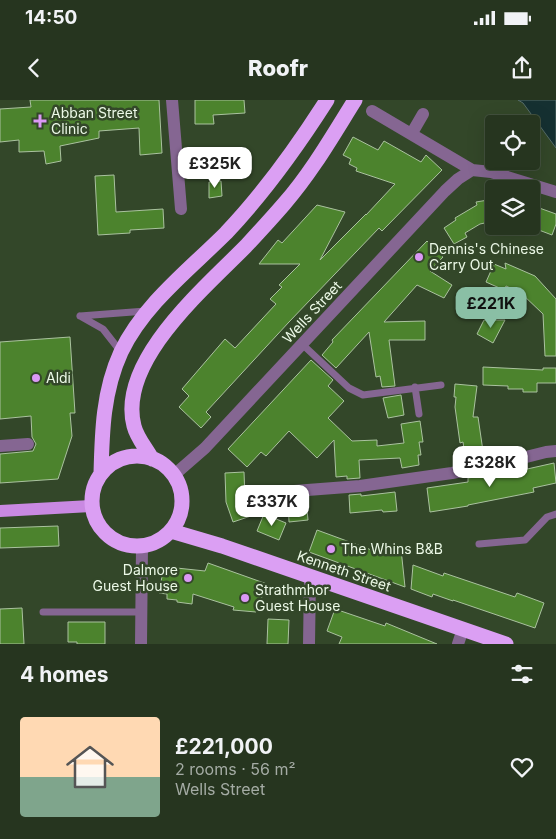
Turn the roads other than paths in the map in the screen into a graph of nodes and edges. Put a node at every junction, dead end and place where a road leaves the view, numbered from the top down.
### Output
1 (172, 100) edge
2 (327, 100) edge
3 (355, 100) edge
4 (372, 111) dead end
5 (423, 114) dead end
6 (412, 134) junction
7 (472, 170) junction
8 (556, 192) edge
9 (181, 209) dead end
10 (148, 311) junction
11 (302, 344) junction
12 (121, 352) junction
13 (441, 384) dead end
14 (415, 387) junction
15 (419, 414) dead end
16 (28, 444) dead end
17 (0, 446) edge
18 (556, 451) edge
19 (152, 458) junction
20 (101, 474) junction
21 (174, 475) junction
22 (268, 493) dead end
23 (91, 506) junction
24 (0, 511) edge
25 (556, 514) edge
26 (171, 531) junction
27 (479, 544) dead end
28 (142, 547) junction
29 (310, 577) junction
30 (43, 612) dead end
31 (141, 612) junction
32 (463, 629) junction
33 (141, 644) edge
34 (309, 644) edge
35 (458, 644) edge
36 (506, 644) edge

1 - 9 street
2 - 10 highway
3 - 19 highway
4 - 6 street
5 - 6 street
6 - 7 street
7 - 8 street
7 - 11 street, Wells Street
10 - 12 highway
10 - 12 lane
11 - 14 lane
11 - 21 street, Wells Street
12 - 20 highway
13 - 14 lane
14 - 15 lane
16 - 17 street
18 - 22 street
19 - 20 highway
19 - 21 highway
20 - 23 highway
21 - 26 highway
23 - 24 main road
23 - 28 highway
25 - 27 lane
26 - 28 highway
26 - 29 highway, Kenneth Street
28 - 31 street
29 - 32 highway, Kenneth Street
29 - 34 street
30 - 31 lane
31 - 33 street
32 - 35 street
32 - 36 highway, Kenneth Street

